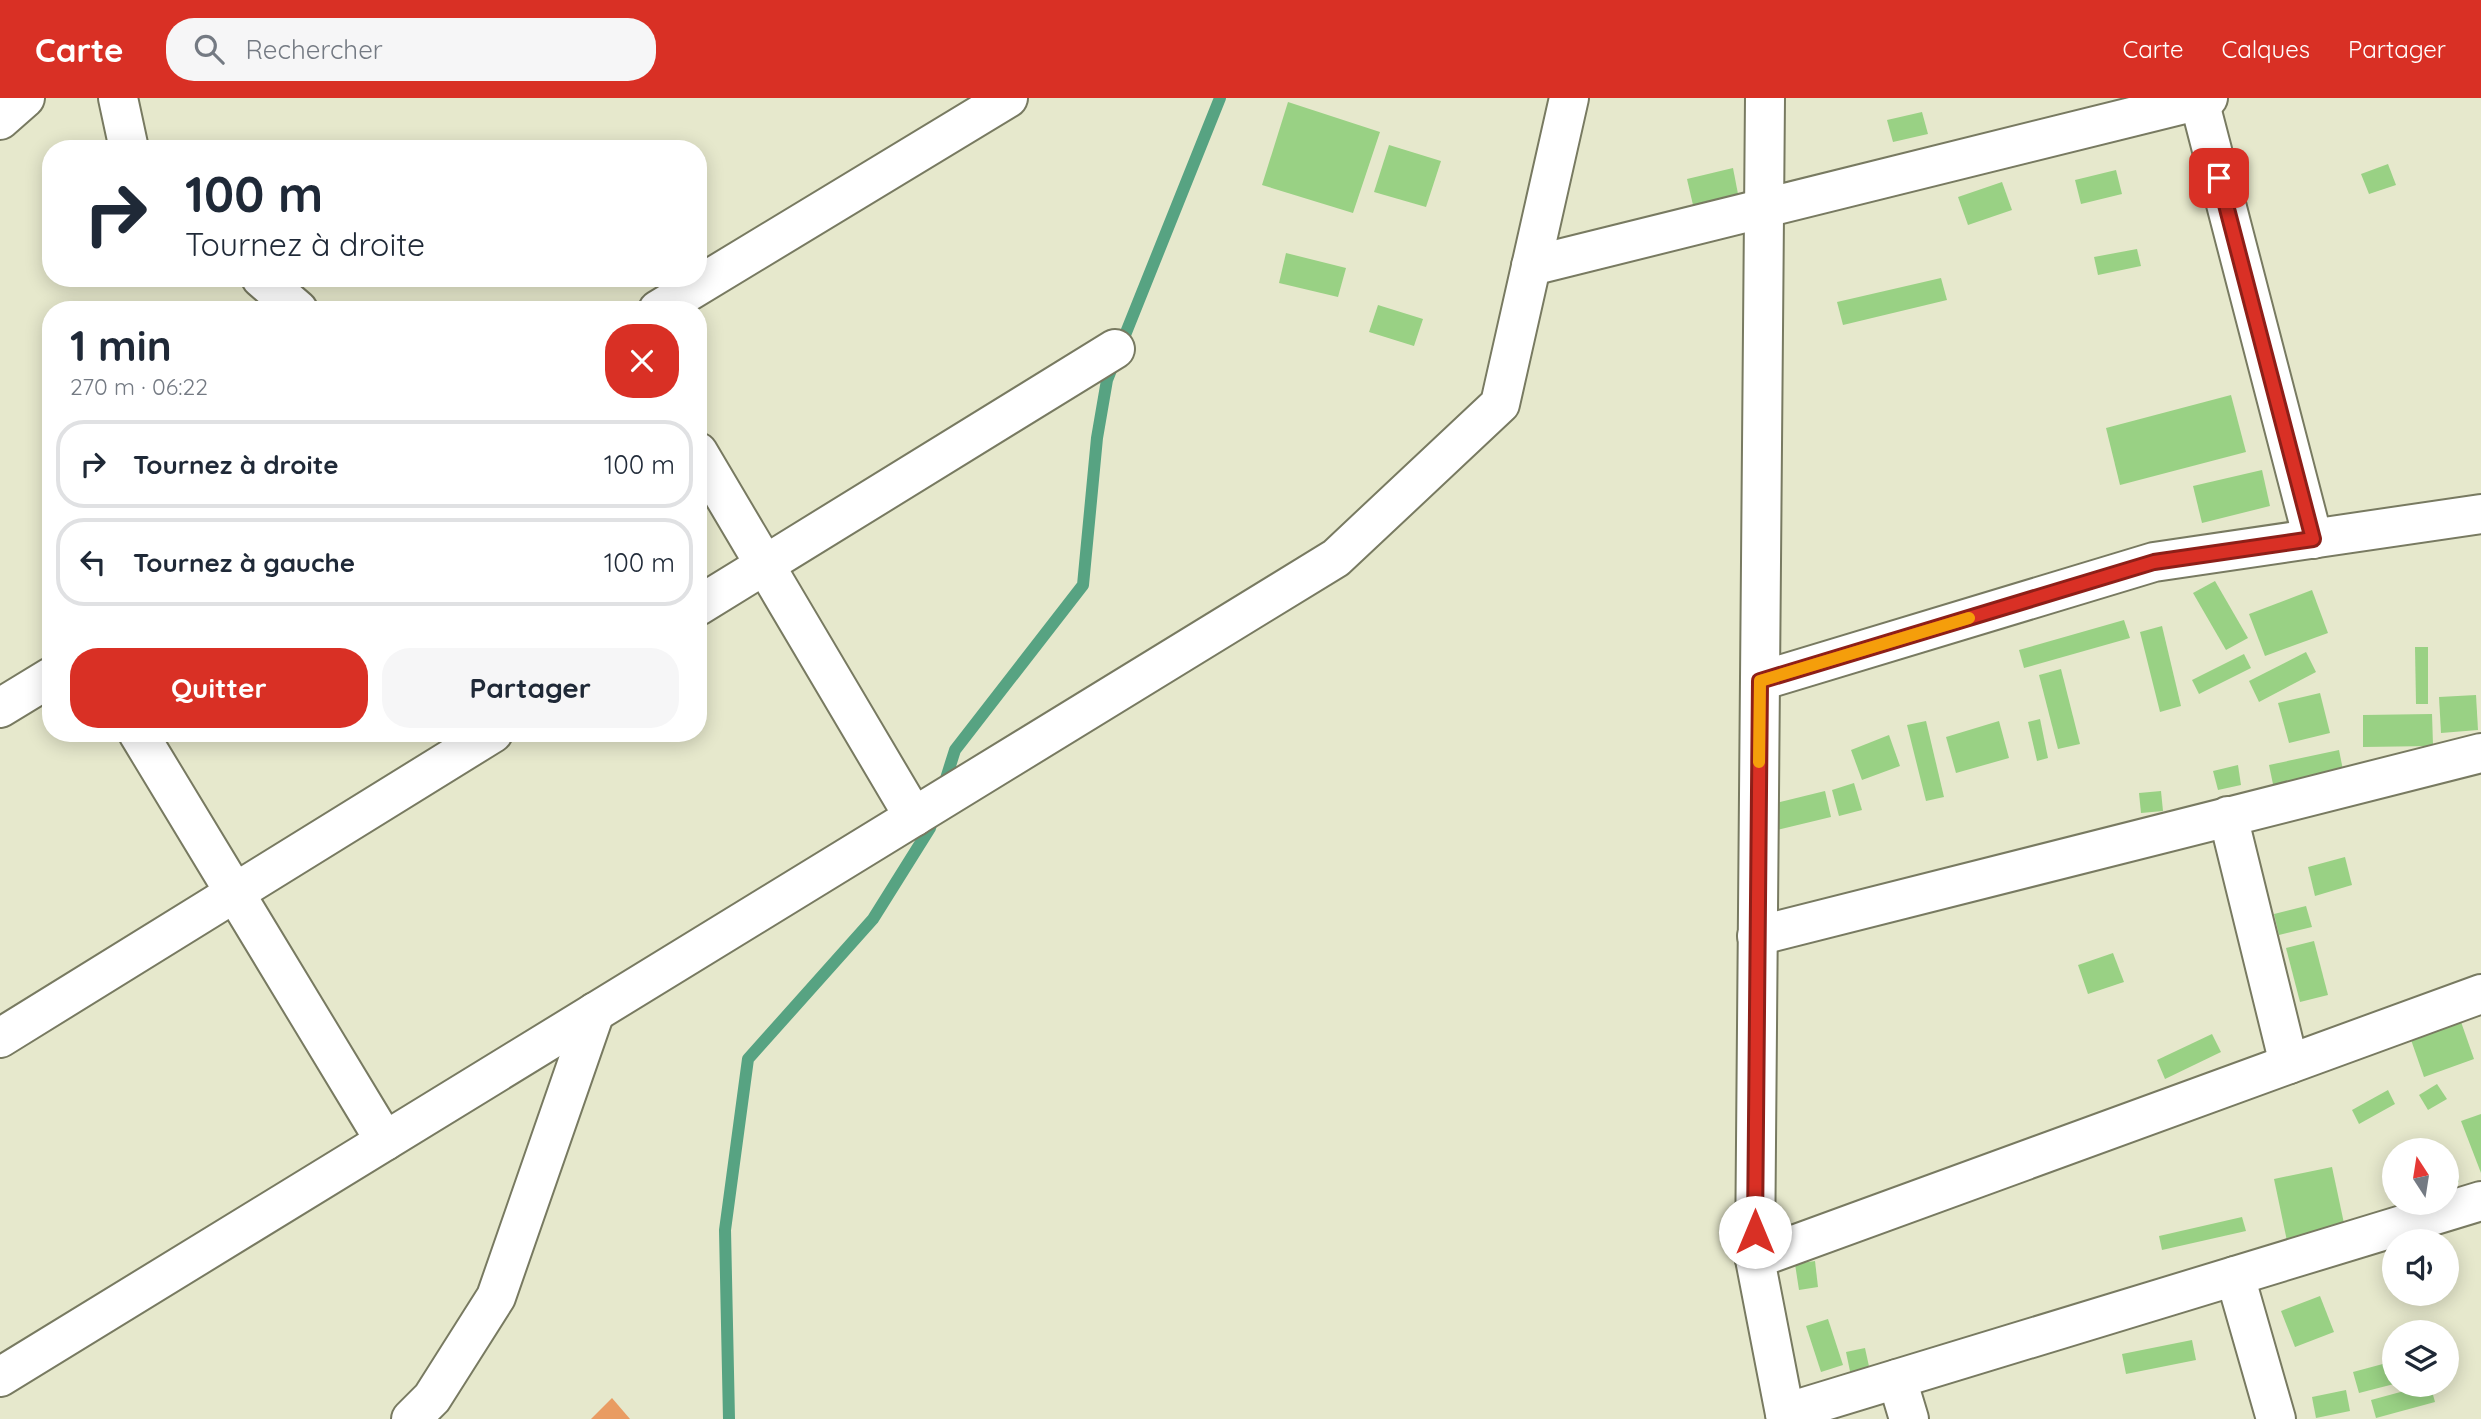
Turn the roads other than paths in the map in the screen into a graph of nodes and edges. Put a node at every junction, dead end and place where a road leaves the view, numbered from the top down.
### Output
1 (25, 98) edge
2 (118, 98) edge
3 (1008, 98) edge
4 (1569, 98) edge
5 (1765, 98) edge
6 (2203, 99) edge
7 (0, 120) edge
8 (127, 140) edge
9 (1764, 208) junction
10 (1531, 265) junction
11 (707, 280) edge
12 (271, 287) edge
13 (696, 287) edge
14 (288, 301) edge
15 (673, 301) edge
16 (1115, 349) dead end
17 (707, 467) edge
18 (2481, 514) edge
19 (2313, 539) junction
20 (765, 565) junction
21 (707, 600) edge
22 (1760, 681) junction
23 (42, 682) edge
24 (0, 708) edge
25 (143, 742) edge
26 (478, 742) edge
27 (2481, 753) edge
28 (2228, 816) junction
29 (914, 817) junction
30 (235, 893) junction
31 (1757, 936) junction
32 (2481, 994) edge
33 (595, 1012) junction
34 (0, 1038) edge
35 (2289, 1064) junction
36 (385, 1141) junction
37 (2481, 1201) edge
38 (1755, 1259) junction
39 (2235, 1276) junction
40 (0, 1377) edge
41 (1897, 1379) junction
42 (1785, 1416) edge
43 (411, 1419) edge
44 (1909, 1419) edge
45 (2276, 1419) edge

1 - 7 street
2 - 8 street
3 - 11 street
4 - 10 street
5 - 9 street
6 - 9 street
6 - 19 street
9 - 10 street
9 - 22 street
10 - 29 street
12 - 14 street
13 - 15 street
16 - 20 street
17 - 20 street
18 - 19 street
19 - 22 street
20 - 21 street
20 - 29 street
22 - 31 street
23 - 24 street
25 - 30 street
26 - 30 street
27 - 28 street
28 - 31 street
28 - 35 street
29 - 33 street
30 - 34 street
30 - 36 street
31 - 38 street
32 - 35 street
33 - 36 street
33 - 43 street
35 - 38 street
36 - 40 street
37 - 39 street
38 - 42 street
39 - 41 street
39 - 45 street
41 - 42 street
41 - 44 street

